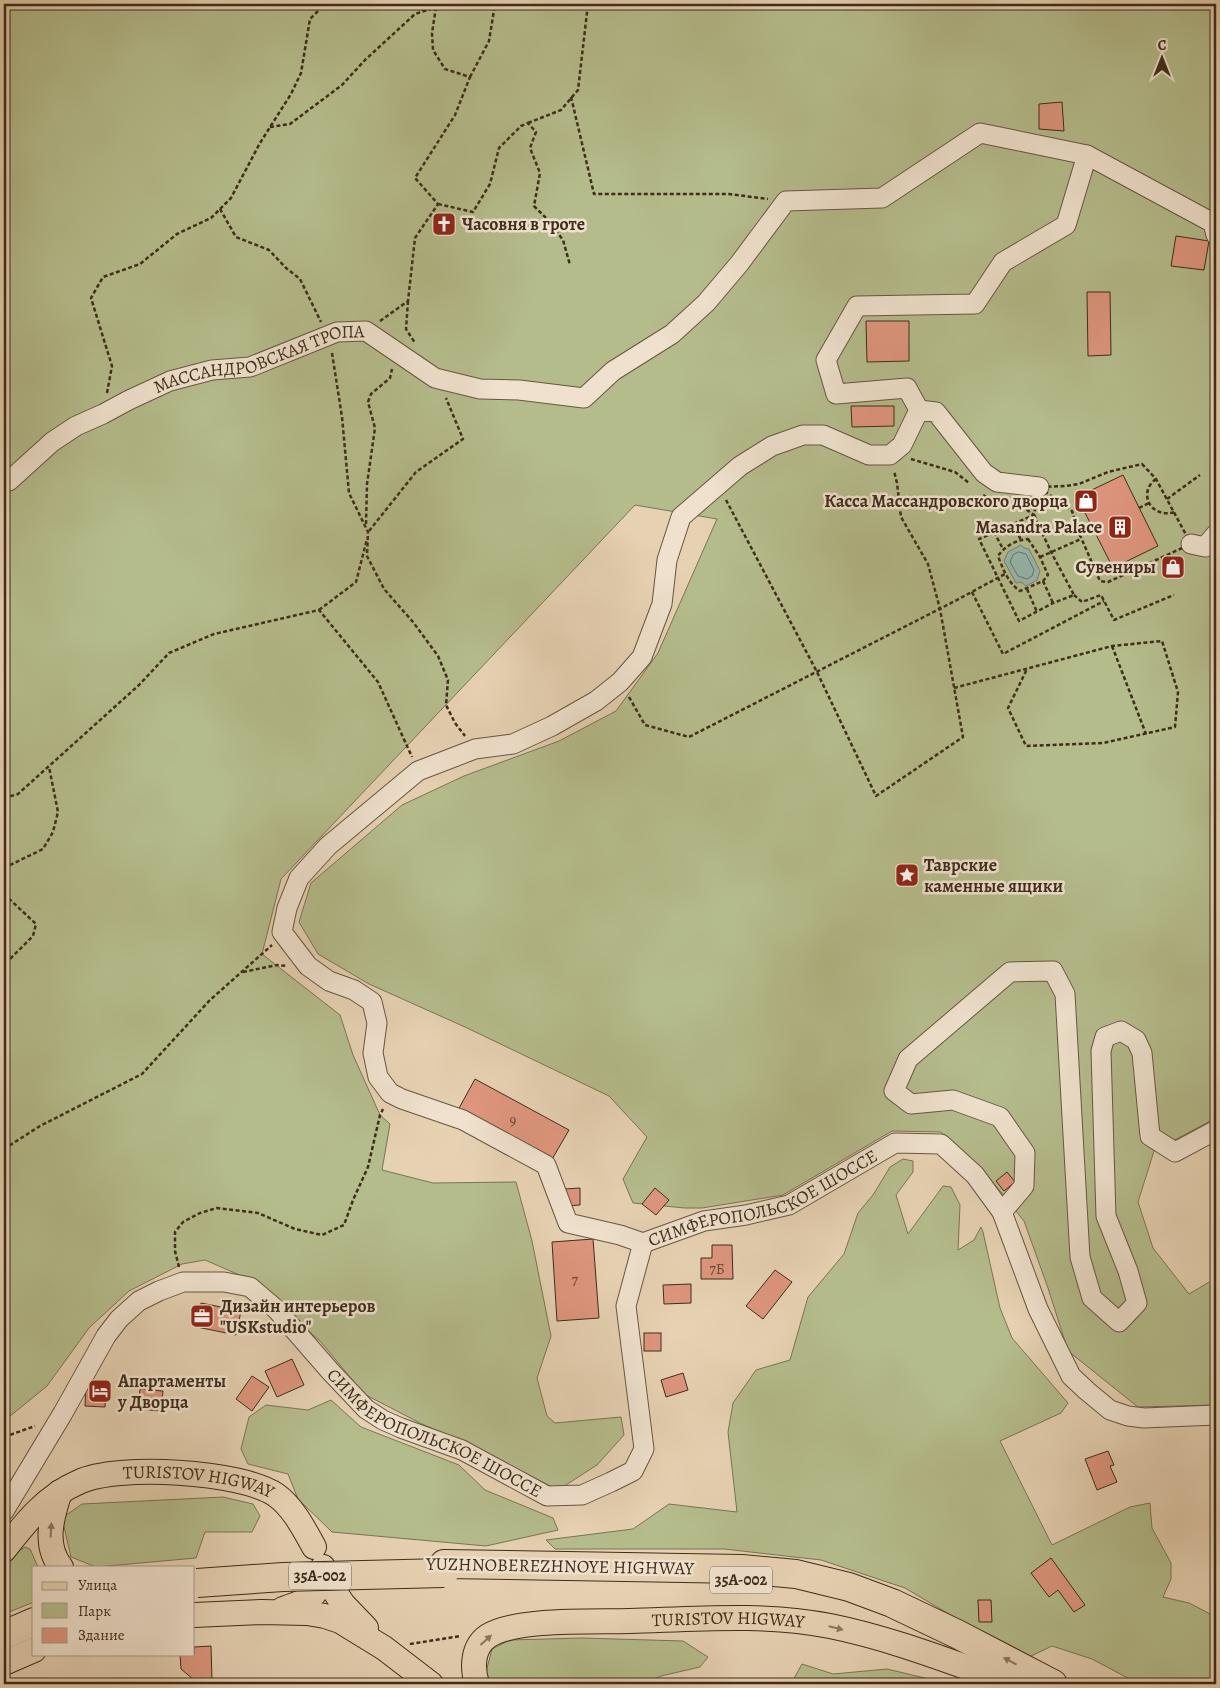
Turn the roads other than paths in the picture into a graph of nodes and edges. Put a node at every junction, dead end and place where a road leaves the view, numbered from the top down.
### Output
1 (1087, 155) junction
2 (1216, 235) edge
3 (919, 410) junction
4 (4, 481) edge
5 (1039, 487) road end
6 (1216, 534) edge
7 (1191, 544) road end
8 (1216, 1130) edge
9 (1002, 1212) junction
10 (643, 1243) junction
11 (1216, 1415) edge
12 (60, 1492) junction
13 (4, 1511) edge
14 (4, 1550) edge
15 (60, 1566) edge
16 (444, 1569) junction
17 (196, 1578) edge
18 (333, 1589) dead end
19 (261, 1612) junction
20 (32, 1613) edge
21 (195, 1615) edge
22 (32, 1623) edge
23 (4, 1624) edge
24 (4, 1635) edge
25 (384, 1648) junction
26 (32, 1651) edge
27 (4, 1663) edge
28 (431, 1684) edge
29 (477, 1684) edge
30 (1015, 1684) edge
31 (1053, 1684) edge

1 - 2 street
1 - 3 street
1 - 4 street, МАССАНДРОВСКАЯ ТРОПА
3 - 5 street
3 - 10 street
6 - 7 street
8 - 9 street
9 - 10 street, СИМФЕРОПОЛЬСКОЕ ШОССЕ
9 - 11 street, СИМФЕРОПОЛЬСКОЕ ШОССЕ
10 - 13 street, СИМФЕРОПОЛЬСКОЕ ШОССЕ
12 - 14 main road, TURISTOV HIGWAY
15 -> 12 main road
12 - 19 main road, TURISTOV HIGWAY
16 - 17 highway, YUZHNOBEREZHNOYE HIGHWAY / 35А-002
16 - 30 highway, YUZHNOBEREZHNOYE HIGHWAY / 35А-002
31 -> 16 highway, YUZHNOBEREZHNOYE HIGHWAY / 35А-002
18 - 25 main road
19 - 21 main road
19 - 25 main road
20 - 23 highway
22 - 24 highway
25 - 28 main road
26 - 27 main road
29 -> 30 main road, TURISTOV HIGWAY

